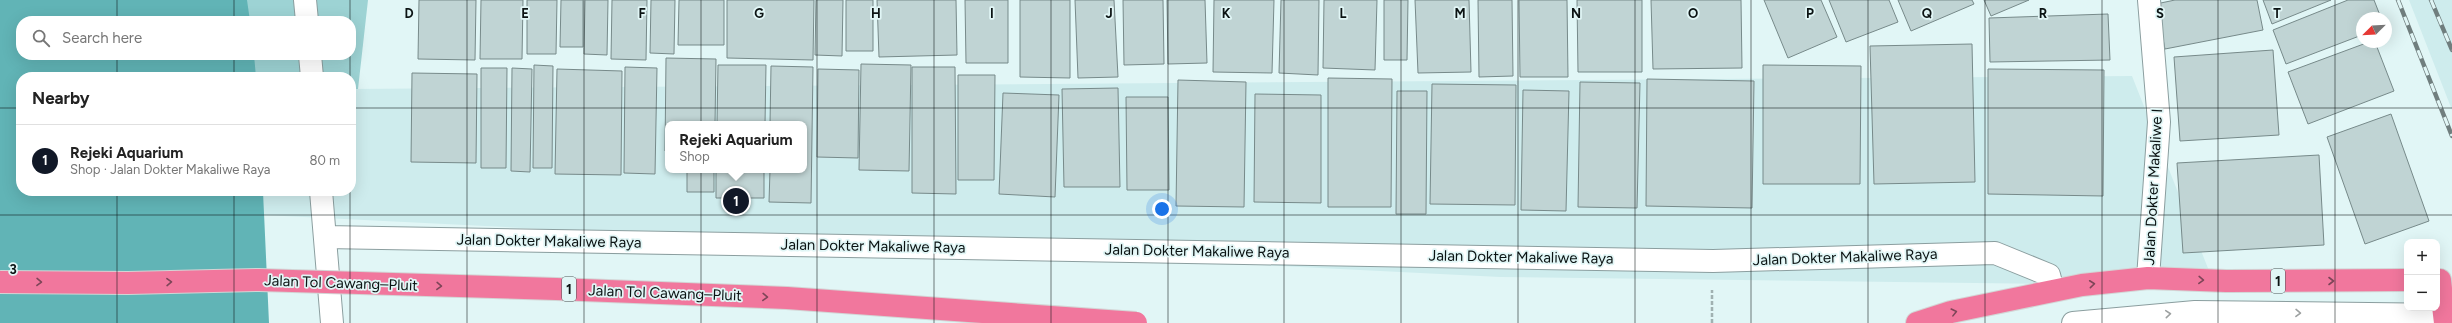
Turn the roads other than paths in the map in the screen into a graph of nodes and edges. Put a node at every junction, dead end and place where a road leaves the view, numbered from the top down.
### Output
1 (305, 0) edge
2 (2149, 0) edge
3 (307, 16) edge
4 (310, 60) edge
5 (312, 72) edge
6 (321, 196) edge
7 (325, 237) junction
8 (2148, 278) junction
9 (2404, 280) edge
10 (2443, 280) edge
11 (0, 282) edge
12 (2053, 290) junction
13 (2447, 317) edge
14 (332, 323) edge
15 (1136, 323) edge
16 (1917, 323) edge
17 (2074, 323) edge

1 - 3 street
2 - 8 street, Jalan Dokter Makaliwe I
4 - 5 street
6 - 7 street
7 - 12 street, Jalan Dokter Makaliwe Raya
7 - 14 street
8 -> 9 highway, 1
12 -> 8 highway, 1
10 - 13 highway
11 -> 15 highway, Jalan Tol Cawang–Pluit / 1, bridge
16 -> 12 highway, 1
17 -> 13 street

